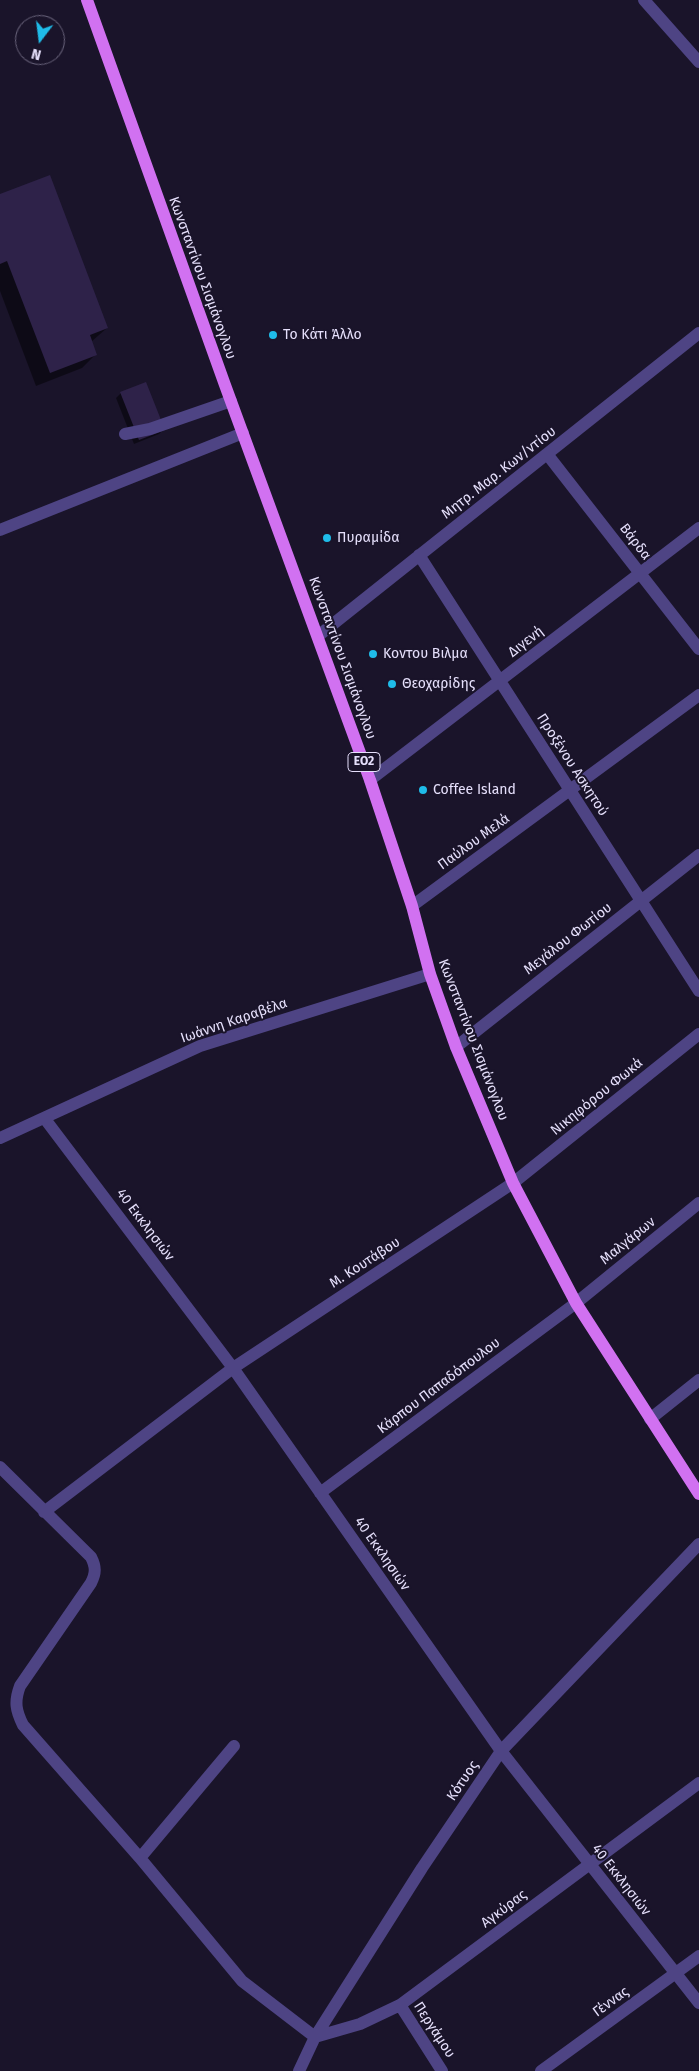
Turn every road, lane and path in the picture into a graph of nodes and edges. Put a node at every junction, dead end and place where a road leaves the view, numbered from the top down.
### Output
1 (87, 0) edge
2 (644, 0) edge
3 (699, 62) edge
4 (699, 333) edge
5 (231, 401) junction
6 (243, 433) junction
7 (125, 434) dead end
8 (547, 454) junction
9 (699, 528) edge
10 (0, 530) edge
11 (419, 555) junction
12 (640, 573) junction
13 (318, 636) junction
14 (699, 649) edge
15 (500, 681) junction
16 (699, 695) edge
17 (370, 780) junction
18 (570, 790) junction
19 (699, 854) edge
20 (641, 901) junction
21 (412, 906) junction
22 (430, 974) junction
23 (699, 991) edge
24 (699, 1034) edge
25 (456, 1047) junction
26 (45, 1119) junction
27 (0, 1138) edge
28 (513, 1183) junction
29 (699, 1203) edge
30 (576, 1303) junction
31 (233, 1368) junction
32 (699, 1380) edge
33 (650, 1419) junction
34 (0, 1467) edge
35 (320, 1493) junction
36 (699, 1494) edge
37 (44, 1512) junction
38 (699, 1544) edge
39 (234, 1746) dead end
40 (501, 1751) junction
41 (699, 1783) edge
42 (140, 1858) junction
43 (589, 1864) junction
44 (699, 1956) edge
45 (676, 1973) junction
46 (699, 2003) edge
47 (400, 2005) junction
48 (315, 2037) junction
49 (299, 2071) edge
50 (442, 2071) edge
51 (541, 2071) edge

1 - 5 main road, Κωνσταντίνου Σισμάνογλου / ΕΟ2
2 - 3 street
4 - 8 street, Μητρ. Μαρ. Κων/ντίου
5 - 6 main road, Κωνσταντίνου Σισμάνογλου / ΕΟ2
5 - 7 street
6 - 10 street
6 - 13 main road, Κωνσταντίνου Σισμάνογλου / ΕΟ2
8 - 11 street, Μητρ. Μαρ. Κων/ντίου
8 - 12 street, Βάρδα
9 - 12 street, Διγενή
11 - 13 street, Μητρ. Μαρ. Κων/ντίου
11 - 15 street, Προξένου Ασκητού
12 - 14 street, Βάρδα
12 - 15 street, Διγενή
13 - 17 main road, Κωνσταντίνου Σισμάνογλου / ΕΟ2
15 - 17 street, Διγενή
15 - 18 street, Προξένου Ασκητού
16 - 18 street, Παύλου Μελά
17 - 21 main road, Κωνσταντίνου Σισμάνογλου / ΕΟ2
18 - 20 street, Προξένου Ασκητού
18 - 21 street, Παύλου Μελά
19 - 20 street, Μεγάλου Φωτίου
20 - 23 street, Προξένου Ασκητού
20 - 25 street, Μεγάλου Φωτίου
21 - 22 main road, Κωνσταντίνου Σισμάνογλου / ΕΟ2
22 - 25 main road, Κωνσταντίνου Σισμάνογλου / ΕΟ2
22 - 26 street, Ιωάννη Καραβέλα
24 - 28 street, Νικηφόρου Φωκά
25 - 28 main road, Κωνσταντίνου Σισμάνογλου / ΕΟ2
26 - 27 street, Ιωάννη Καραβέλα
26 - 31 street, 40 Εκκλησιών
28 - 30 main road, Κωνσταντίνου Σισμάνογλου / ΕΟ2
28 - 31 street, Μ. Κουτάβου
29 - 30 street, Μαλγάρων
30 - 33 main road, Κωνσταντίνου Σισμάνογλου / ΕΟ2
30 - 35 street, Κάρπου Παπαδόπουλου
31 - 35 street, 40 Εκκλησιών
31 - 37 street, Μ. Κουτάβου
32 - 33 street
33 - 36 main road, Κωνσταντίνου Σισμάνογλου / ΕΟ2
34 - 37 street
35 - 40 street, 40 Εκκλησιών
37 - 42 street
38 - 40 street, Κότυος
39 - 42 street
40 - 43 street, 40 Εκκλησιών
40 - 48 street, Κότυος
41 - 43 street, Αγκύρας
42 - 48 street
43 - 45 street, 40 Εκκλησιών
43 - 47 street, Αγκύρας
44 - 45 street, Γέννας
45 - 46 street, 40 Εκκλησιών
45 - 51 street, Γέννας
47 - 48 street, Αγκύρας
47 - 50 street, Περγάμου
48 - 49 street, Κότυος

